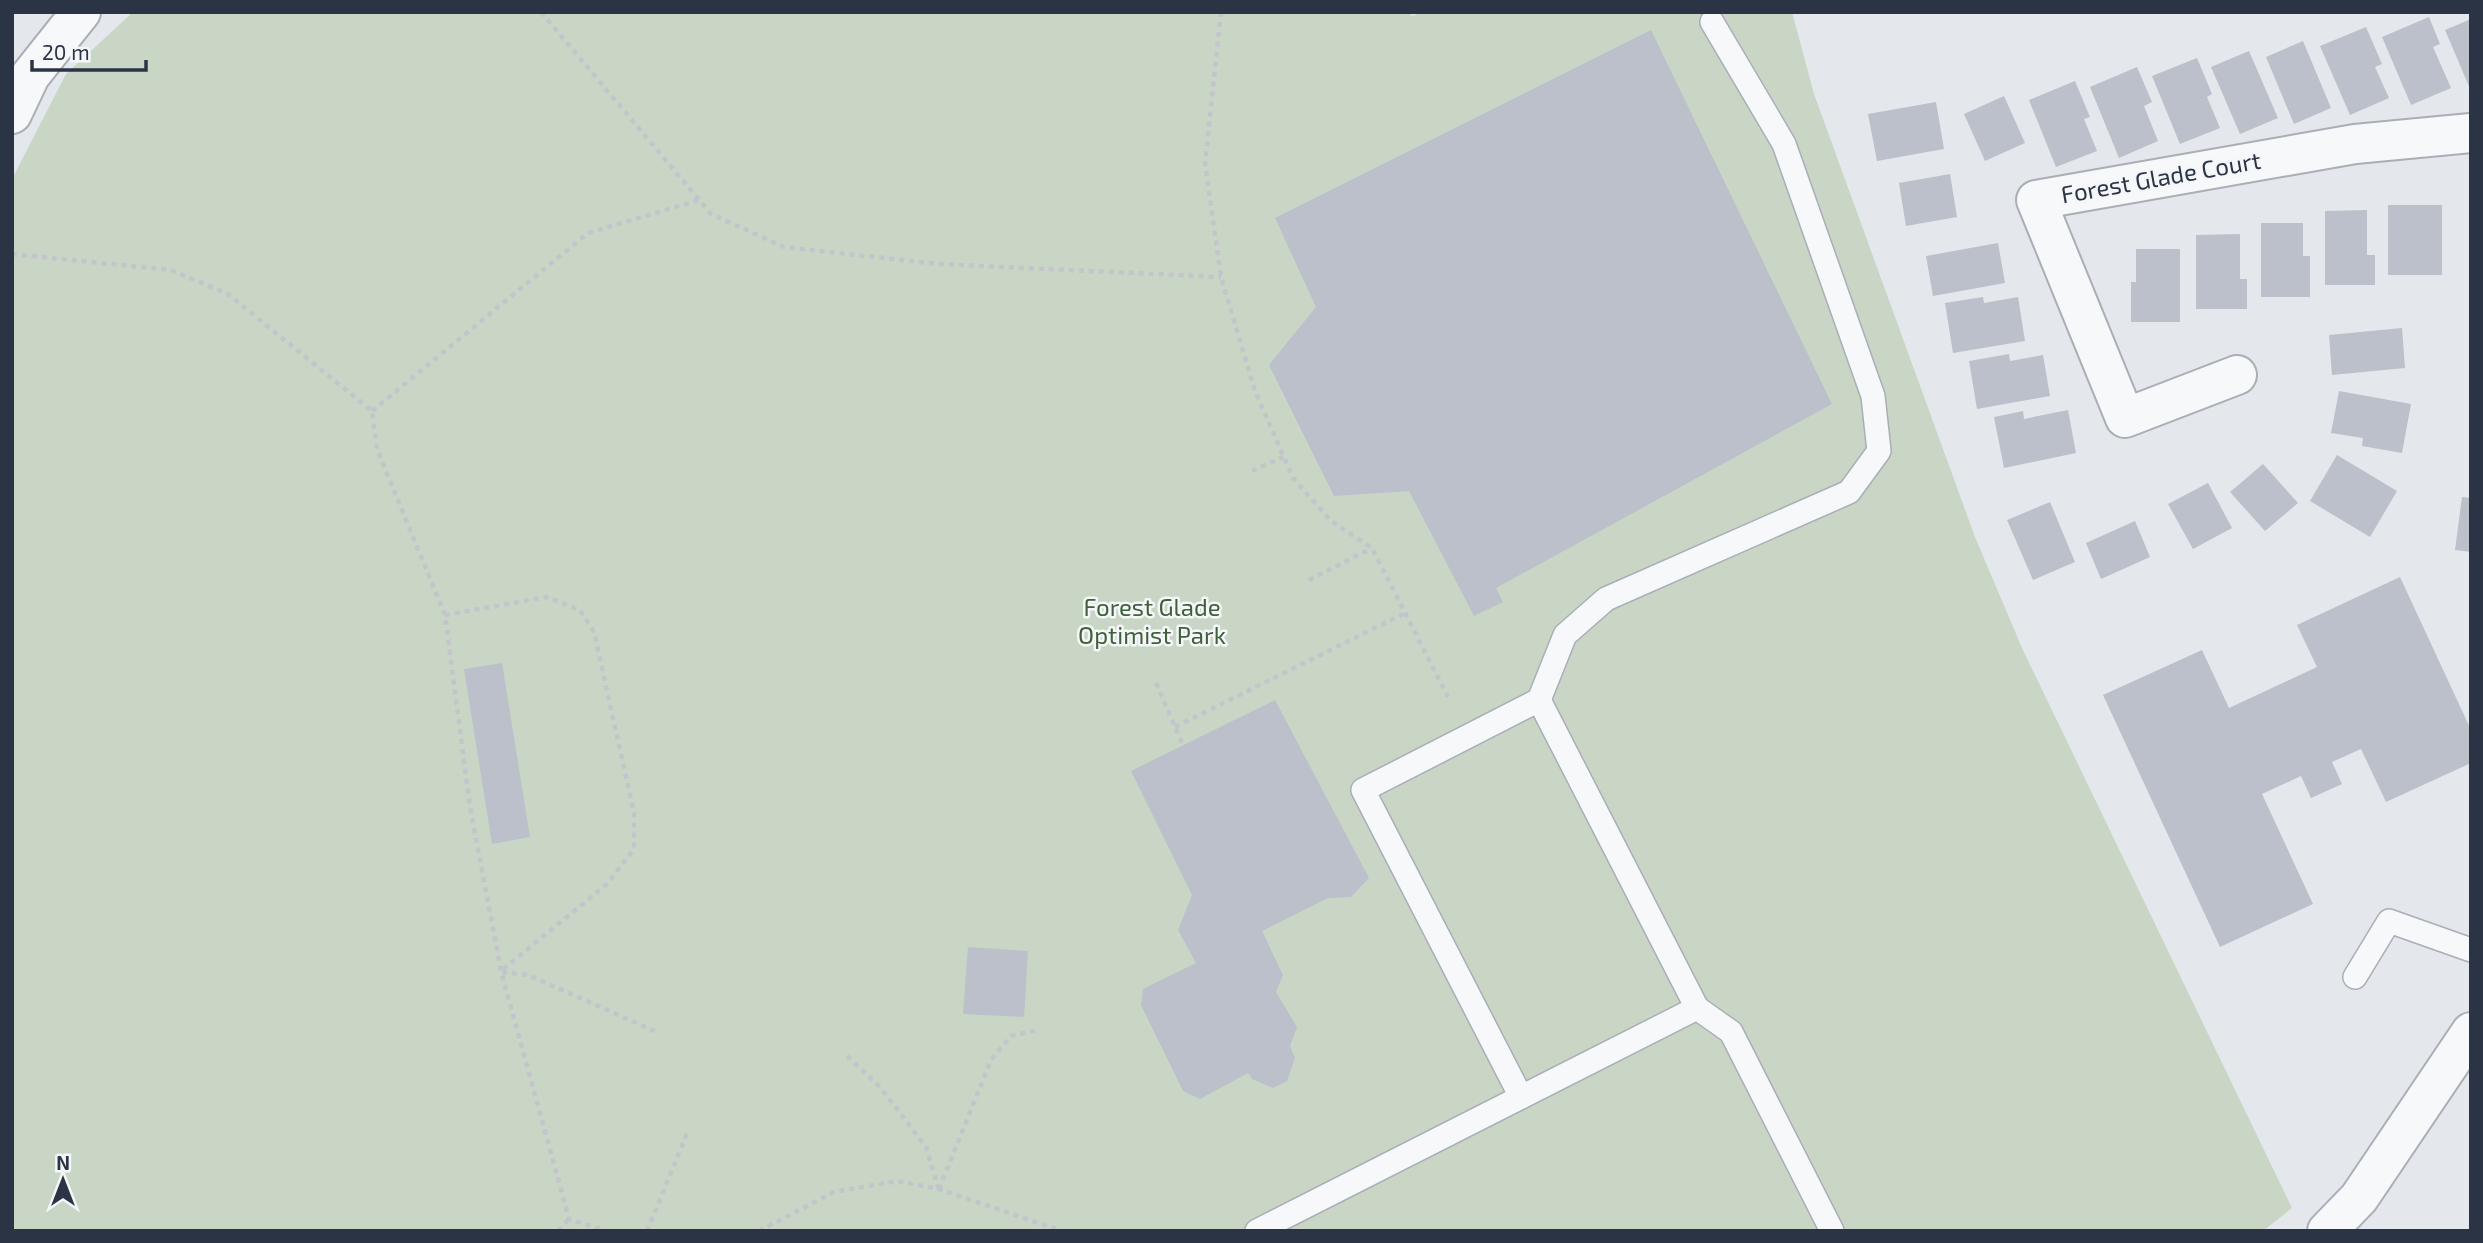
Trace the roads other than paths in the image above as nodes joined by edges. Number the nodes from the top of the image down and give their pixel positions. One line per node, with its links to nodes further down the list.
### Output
1 (81, 12): 3 (street)
2 (1712, 22): 6 (lane)
3 (12, 114)
4 (2471, 133): 5 (street, Forest Glade Court)
5 (2237, 375)
6 (1539, 700): 9 (lane); 11 (lane)
7 (2471, 950): 8 (lane)
8 (2355, 976)
9 (1697, 1008): 11 (lane); 13 (lane)
10 (2471, 1032): 14 (street)
11 (1521, 1097): 12 (lane)
12 (1257, 1231)
13 (1832, 1231)
14 (2327, 1231)

